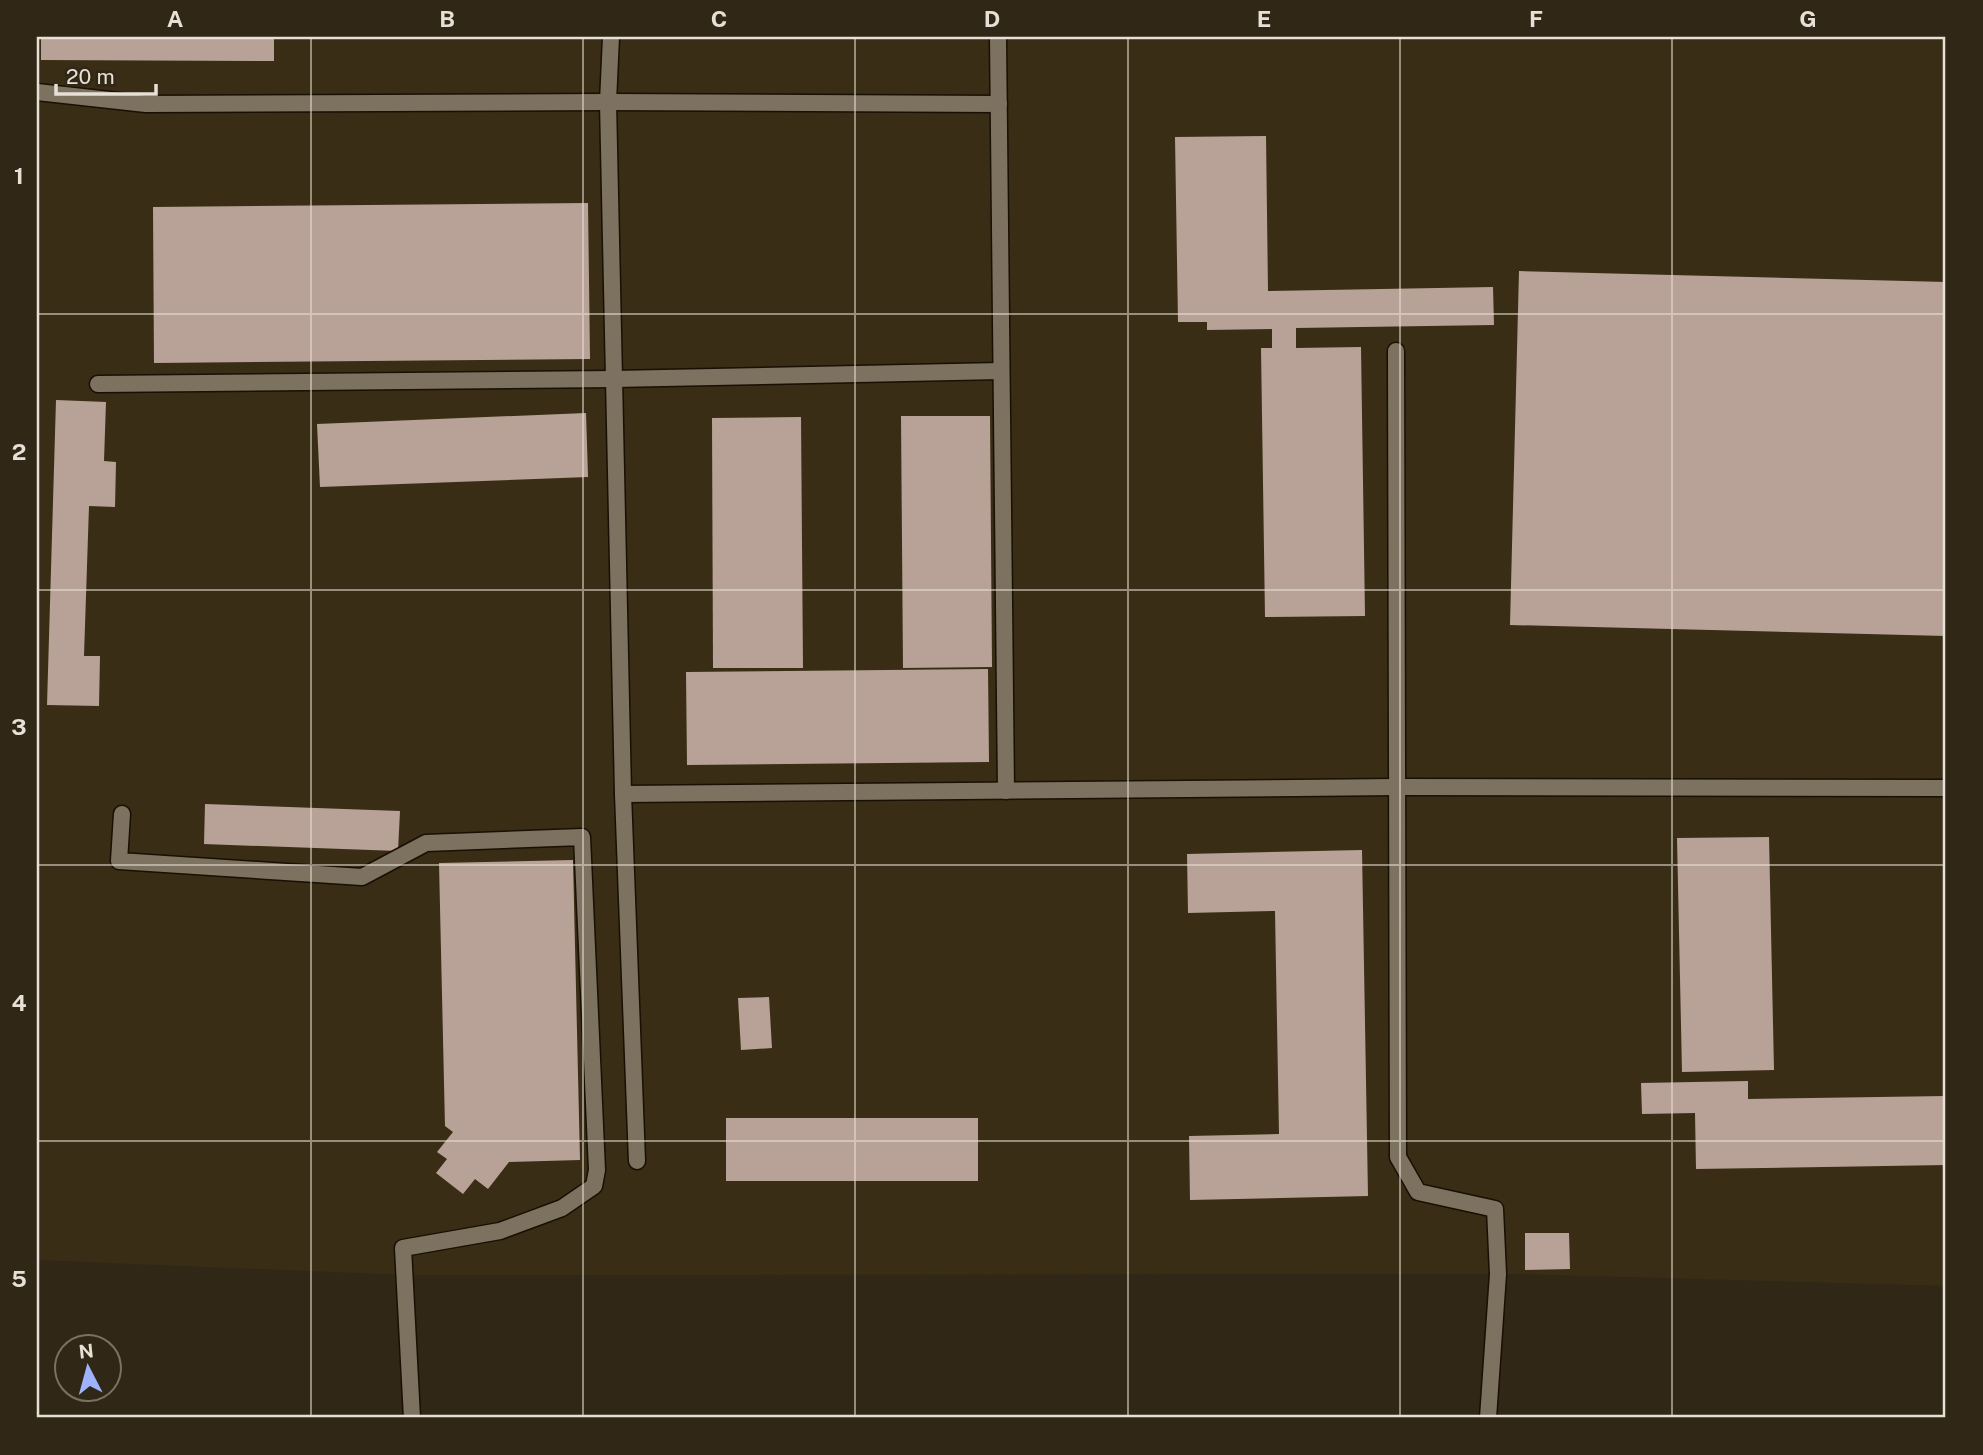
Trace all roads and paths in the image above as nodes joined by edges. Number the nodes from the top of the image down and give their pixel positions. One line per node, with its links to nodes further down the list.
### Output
1 (611, 37): 4 (lane)
2 (998, 37): 5 (lane)
3 (37, 92): 4 (lane)
4 (608, 102): 5 (lane); 8 (lane)
5 (999, 104): 7 (lane)
6 (1396, 351): 10 (lane)
7 (1001, 371): 8 (lane); 12 (lane)
8 (614, 379): 9 (lane); 13 (lane)
9 (98, 384)
10 (1397, 787): 11 (lane); 12 (lane); 17 (lane)
11 (1946, 788)
12 (1006, 791): 13 (lane)
13 (623, 794): 15 (lane)
14 (121, 814): 16 (lane)
15 (637, 1161)
16 (412, 1418)
17 (1489, 1418)

